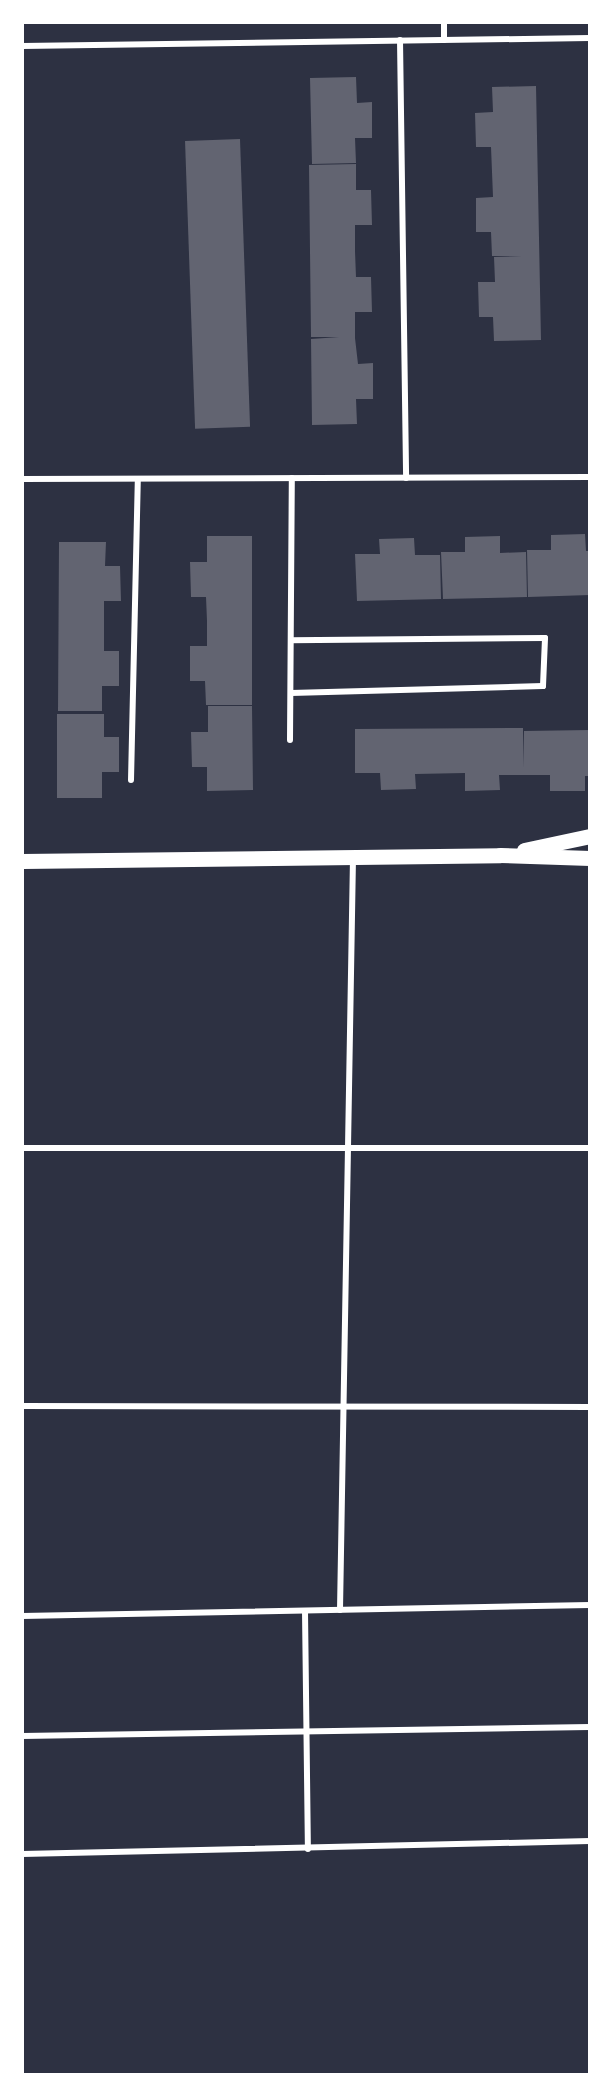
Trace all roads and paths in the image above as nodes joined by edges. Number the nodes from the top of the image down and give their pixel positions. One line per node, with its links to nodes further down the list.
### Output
1 (444, 22): 4 (street)
2 (590, 38): 4 (street)
3 (400, 40): 4 (street); 5 (street); 8 (street)
4 (444, 40)
5 (22, 46)
6 (590, 477): 8 (street)
7 (292, 478): 8 (street); 10 (street); 11 (street)
8 (406, 478)
9 (22, 479): 10 (street)
10 (138, 479): 14 (street)
11 (291, 640): 12 (street); 12 (street)
12 (291, 693): 13 (street)
13 (290, 740)
14 (131, 780)
15 (590, 836): 16 (main road)
16 (500, 855): 17 (main road); 18 (main road)
17 (353, 857): 19 (main road); 22 (street)
18 (590, 858)
19 (22, 861)
20 (22, 1148): 22 (street)
21 (590, 1148): 22 (street)
22 (348, 1149): 23 (street)
23 (344, 1405): 24 (street); 25 (street); 27 (street)
24 (22, 1406)
25 (590, 1407)
26 (590, 1605): 27 (street)
27 (340, 1610): 28 (street)
28 (305, 1611): 29 (street); 31 (street)
29 (22, 1616)
30 (590, 1727): 31 (street)
31 (308, 1732): 32 (street); 34 (street)
32 (22, 1736)
33 (590, 1841): 34 (street)
34 (308, 1849): 35 (street)
35 (22, 1854)

